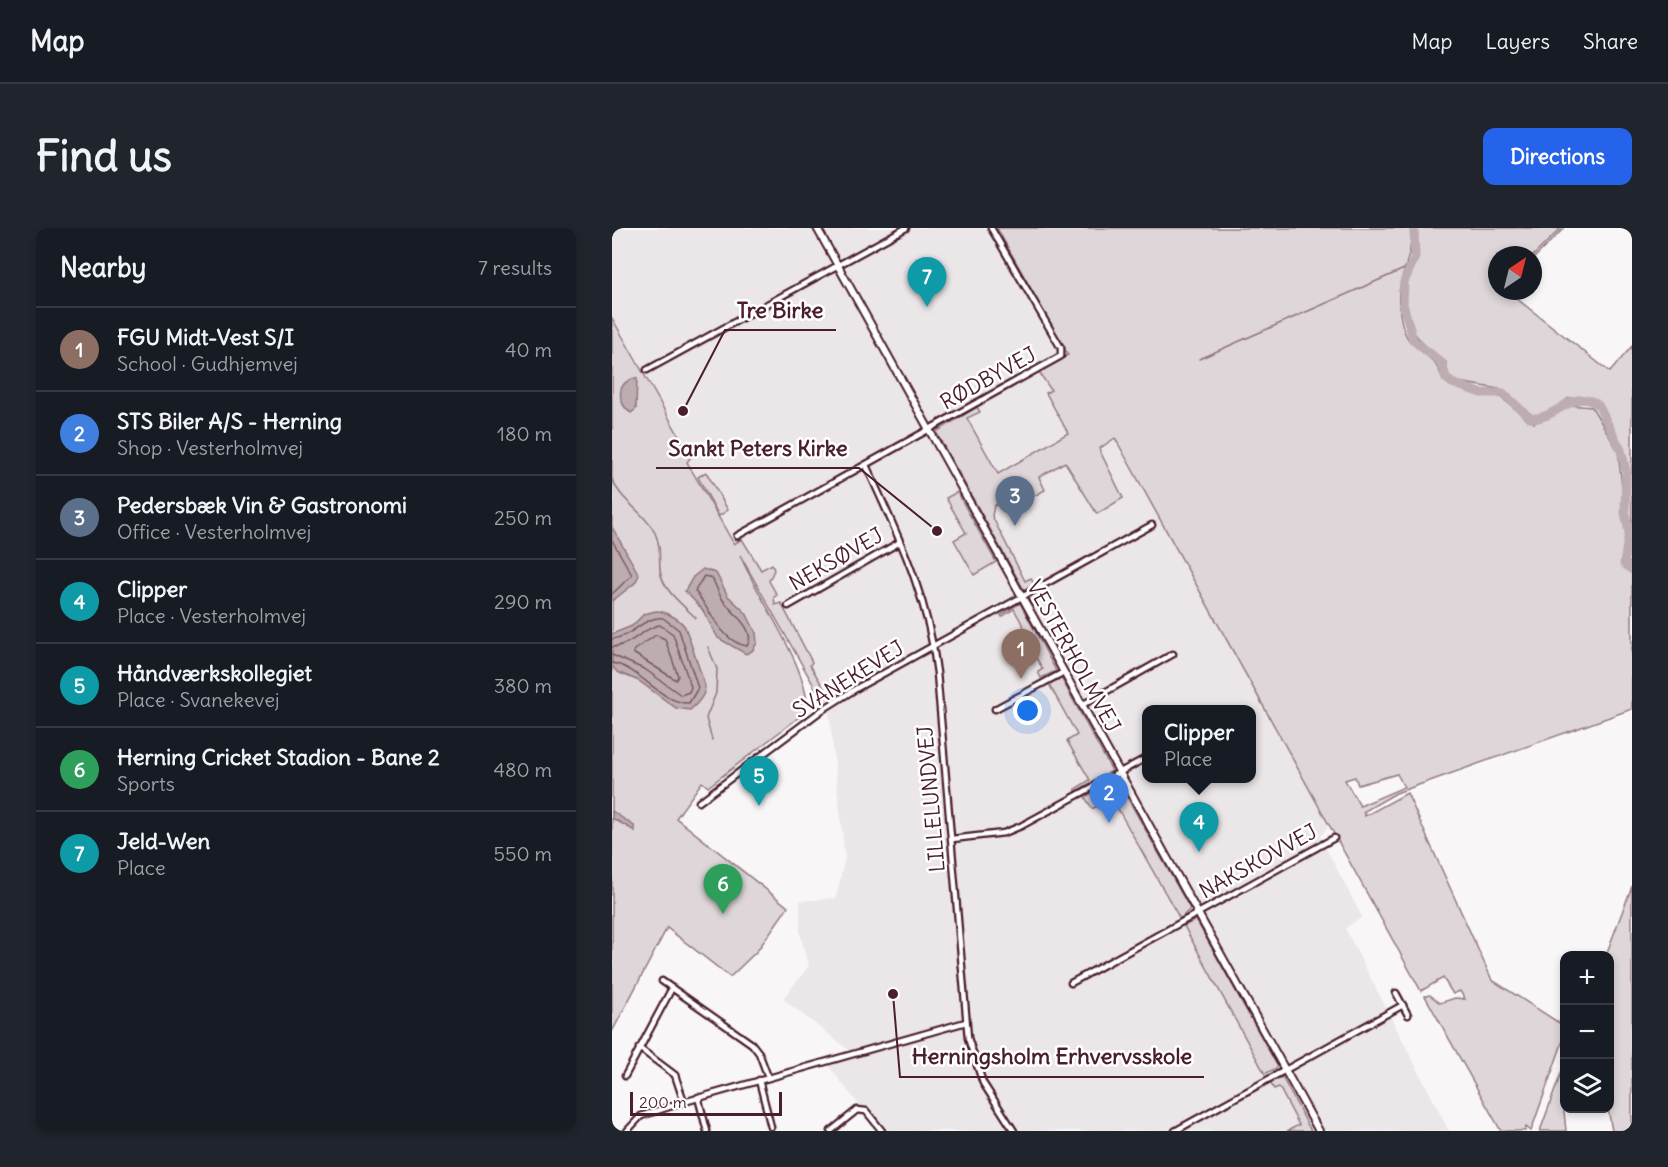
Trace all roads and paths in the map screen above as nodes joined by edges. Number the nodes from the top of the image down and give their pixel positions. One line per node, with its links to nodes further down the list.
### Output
1 (817, 228): 4 (street, VESTERHOLMVEJ)
2 (906, 228): 4 (street)
3 (992, 228): 6 (street, RØDBYVEJ)
4 (838, 266): 5 (street); 6 (street, VESTERHOLMVEJ)
5 (647, 370)
6 (929, 430): 7 (street); 11 (street, VESTERHOLMVEJ)
7 (866, 465): 9 (street); 10 (street, LILLELUNDVEJ)
8 (1152, 525): 11 (street, SVANEKEVEJ)
9 (738, 536)
10 (900, 542): 12 (street, NEKSØVEJ); 13 (street, LILLELUNDVEJ)
11 (1022, 597): 13 (street, SVANEKEVEJ); 15 (street, VESTERHOLMVEJ)
12 (788, 606)
13 (934, 646): 20 (street, SVANEKEVEJ); 21 (street, LILLELUNDVEJ)
14 (1173, 654): 16 (street)
15 (1064, 672): 16 (street, VESTERHOLMVEJ); 17 (street)
16 (1082, 705): 19 (street, VESTERHOLMVEJ)
17 (995, 709)
18 (1142, 760): 19 (street)
19 (1120, 773): 21 (street); 23 (street, VESTERHOLMVEJ)
20 (699, 802)
21 (952, 838): 30 (street, LILLELUNDVEJ)
22 (1334, 838): 23 (street, NAKSKOVVEJ)
23 (1198, 913): 25 (street, NAKSKOVVEJ); 32 (street, VESTERHOLMVEJ)
24 (662, 981): 26 (street)
25 (1071, 983)
26 (672, 988): 31 (street); 34 (street)
27 (1396, 993): 28 (street)
28 (1403, 1005): 29 (street); 32 (street)
29 (1408, 1015)
30 (966, 1022): 34 (street); 45 (street, LILLELUNDVEJ)
31 (639, 1048): 33 (street); 37 (street)
32 (1285, 1070): 46 (street); 47 (street, VESTERHOLMVEJ)
33 (625, 1076)
34 (768, 1077): 35 (street)
35 (759, 1080): 36 (street); 39 (street)
36 (698, 1097): 37 (street); 41 (street)
37 (684, 1102): 40 (street)
38 (837, 1126): 42 (street); 43 (street); 44 (street)
39 (771, 1127)
40 (627, 1131)
41 (707, 1131)
42 (831, 1131)
43 (841, 1131)
44 (882, 1131)
45 (1014, 1131)
46 (1175, 1131)
47 (1319, 1131)

